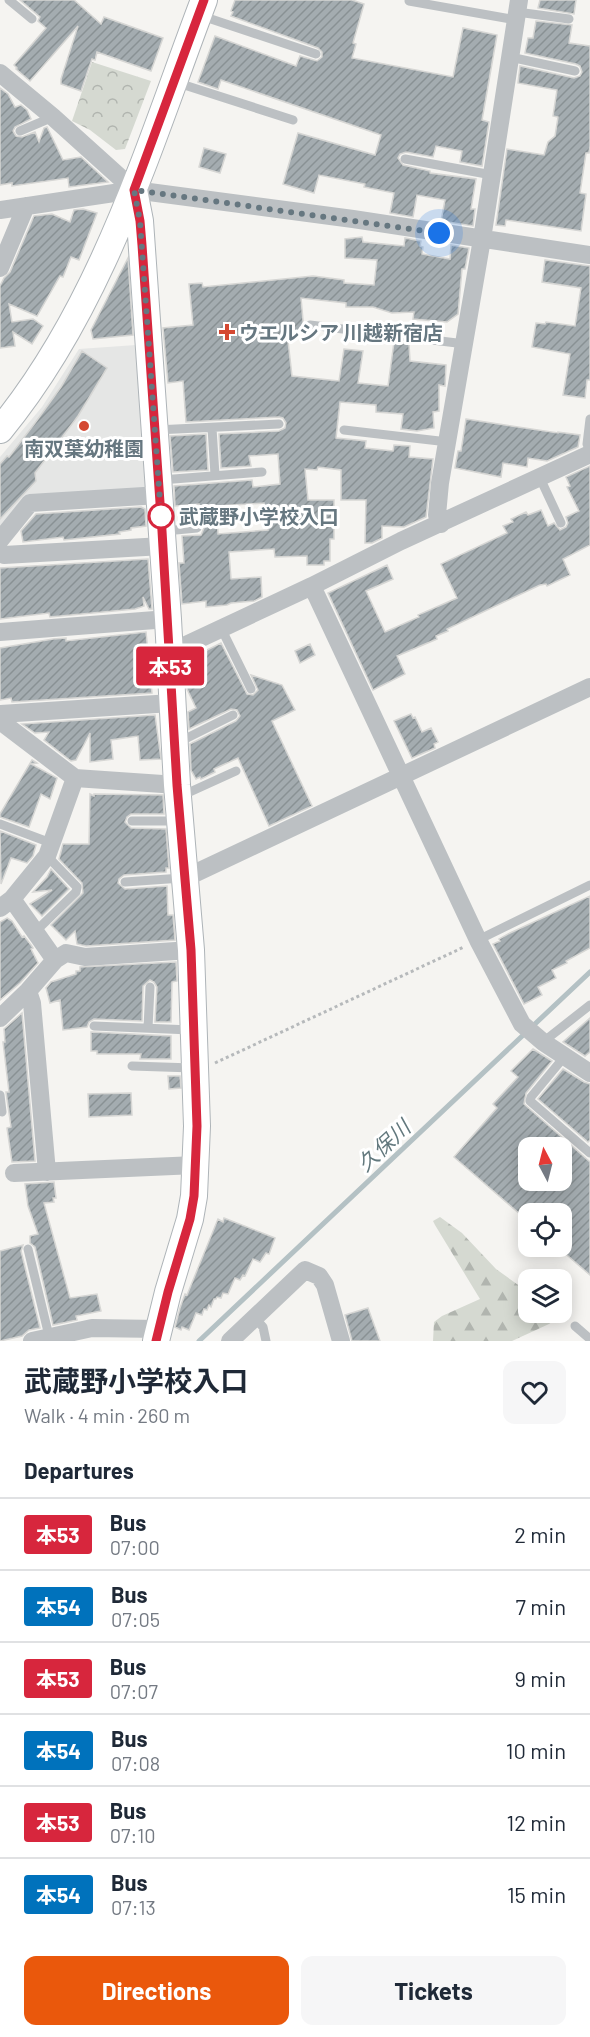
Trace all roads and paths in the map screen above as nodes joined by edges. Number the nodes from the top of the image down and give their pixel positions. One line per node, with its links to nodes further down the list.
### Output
1 (9, 0): 5 (lane)
2 (409, 1): 4 (lane)
3 (202, 7): 7 (lane); 11 (street)
4 (517, 10): 6 (lane); 8 (street)
5 (32, 19)
6 (569, 19)
7 (316, 54)
8 (510, 57): 9 (lane); 16 (street)
9 (575, 71)
10 (2, 79): 12 (street)
11 (174, 81): 13 (lane); 17 (street)
12 (53, 117): 14 (lane); 17 (street)
13 (293, 120)
14 (20, 131)
15 (405, 159): 16 (lane)
16 (492, 175): 20 (street)
17 (134, 190): 18 (street); 20 (street); 28 (street); 29 (street)
18 (26, 206): 19 (street); 22 (street)
19 (0, 210)
20 (482, 239): 21 (street); 24 (street)
21 (590, 255)
22 (0, 268)
23 (310, 325): 24 (lane)
24 (465, 344): 31 (street)
25 (590, 419): 32 (lane)
26 (279, 424): 27 (lane)
27 (212, 428): 29 (lane); 34 (lane)
28 (0, 430)
29 (156, 430): 36 (street)
30 (344, 430): 31 (lane)
31 (448, 442): 38 (street)
32 (590, 453): 35 (street)
33 (262, 472): 34 (lane)
34 (215, 475): 36 (lane)
35 (540, 478): 37 (lane); 38 (street)
36 (159, 488): 40 (street); 41 (street)
37 (561, 523)
38 (441, 524): 43 (street)
39 (196, 528): 40 (lane)
40 (163, 539): 42 (street); 44 (street)
41 (0, 540)
42 (0, 553)
43 (312, 586): 45 (street); 56 (street)
44 (168, 619): 46 (street); 47 (street)
45 (222, 630): 47 (street); 49 (lane)
46 (0, 632)
47 (170, 653): 50 (street)
48 (590, 687): 56 (street)
49 (251, 689)
50 (172, 703): 51 (street); 54 (street)
51 (0, 714)
52 (233, 715): 54 (lane)
53 (0, 721): 57 (street)
54 (175, 744): 58 (street)
55 (236, 771): 58 (lane)
56 (402, 777): 62 (street); 67 (street)
57 (75, 778): 58 (street); 61 (street)
58 (179, 801): 59 (lane); 62 (street)
59 (132, 821)
60 (0, 824): 61 (lane)
61 (49, 850): 65 (street); 66 (lane)
62 (185, 878): 63 (lane); 68 (street)
63 (125, 882)
64 (590, 885): 67 (lane)
65 (6, 903): 66 (street)
66 (36, 931): 69 (street)
67 (478, 940): 77 (street); 80 (path)
68 (191, 950): 69 (street); 76 (street)
69 (55, 960): 71 (street)
70 (150, 987): 75 (lane)
71 (28, 992): 73 (street); 86 (street)
72 (590, 1005): 77 (lane)
73 (2, 1012)
74 (94, 1026): 75 (lane)
75 (148, 1028): 76 (lane)
76 (195, 1030): 80 (street)
77 (533, 1033): 78 (street)
78 (565, 1056): 81 (street); 84 (lane)
79 (132, 1066): 80 (lane)
80 (196, 1069): 85 (street)
81 (590, 1073)
82 (0, 1095): 83 (lane)
83 (2, 1112)
84 (590, 1153)
85 (196, 1166): 86 (street); 91 (street)
86 (47, 1172): 87 (street)
87 (14, 1173)
88 (28, 1249): 92 (lane)
89 (254, 1317): 94 (street); 95 (lane); 96 (street)
90 (575, 1326): 93 (lane)
91 (157, 1335): 92 (street)
92 (41, 1338)
93 (590, 1339)
94 (230, 1341)
95 (266, 1341)
96 (342, 1341)

